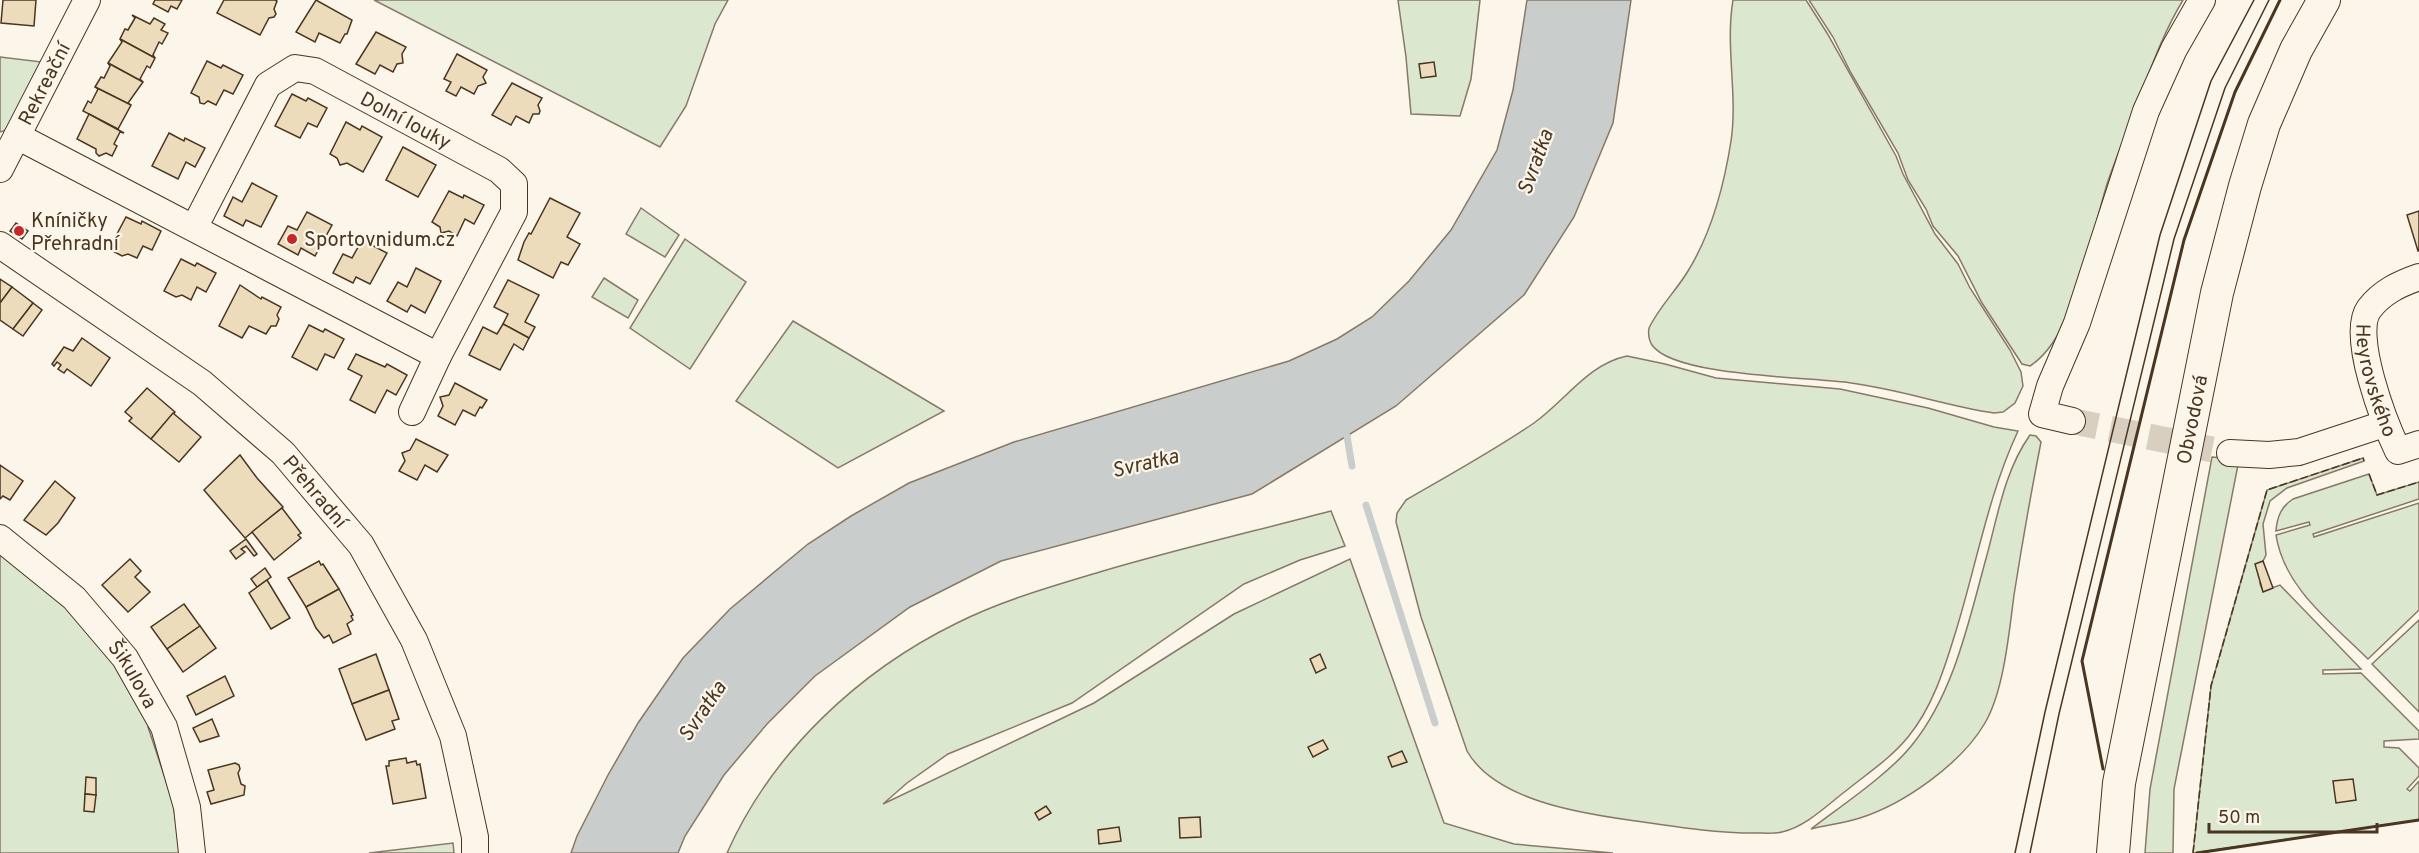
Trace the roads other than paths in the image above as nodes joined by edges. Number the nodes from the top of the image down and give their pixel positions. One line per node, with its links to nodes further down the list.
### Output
1 (87, 0): 4 (street, Rekreační)
2 (2202, 0): 11 (street)
3 (2324, 0): 18 (main road, Obvodová)
4 (17, 136): 5 (street, Rekreační); 6 (street)
5 (0, 169)
6 (194, 228): 9 (street); 9 (street, Dolní louky)
7 (0, 245): 17 (street, Přehradní)
8 (2419, 277): 12 (street, Heyrovského)
9 (438, 356): 10 (street, Dolní louky)
10 (412, 412)
11 (2072, 421)
12 (2384, 424): 13 (street, Heyrovského); 14 (street)
13 (2419, 444)
14 (2230, 453)
15 (0, 537): 16 (street, Šikulova)
16 (192, 853)
17 (475, 853)
18 (2113, 853)

